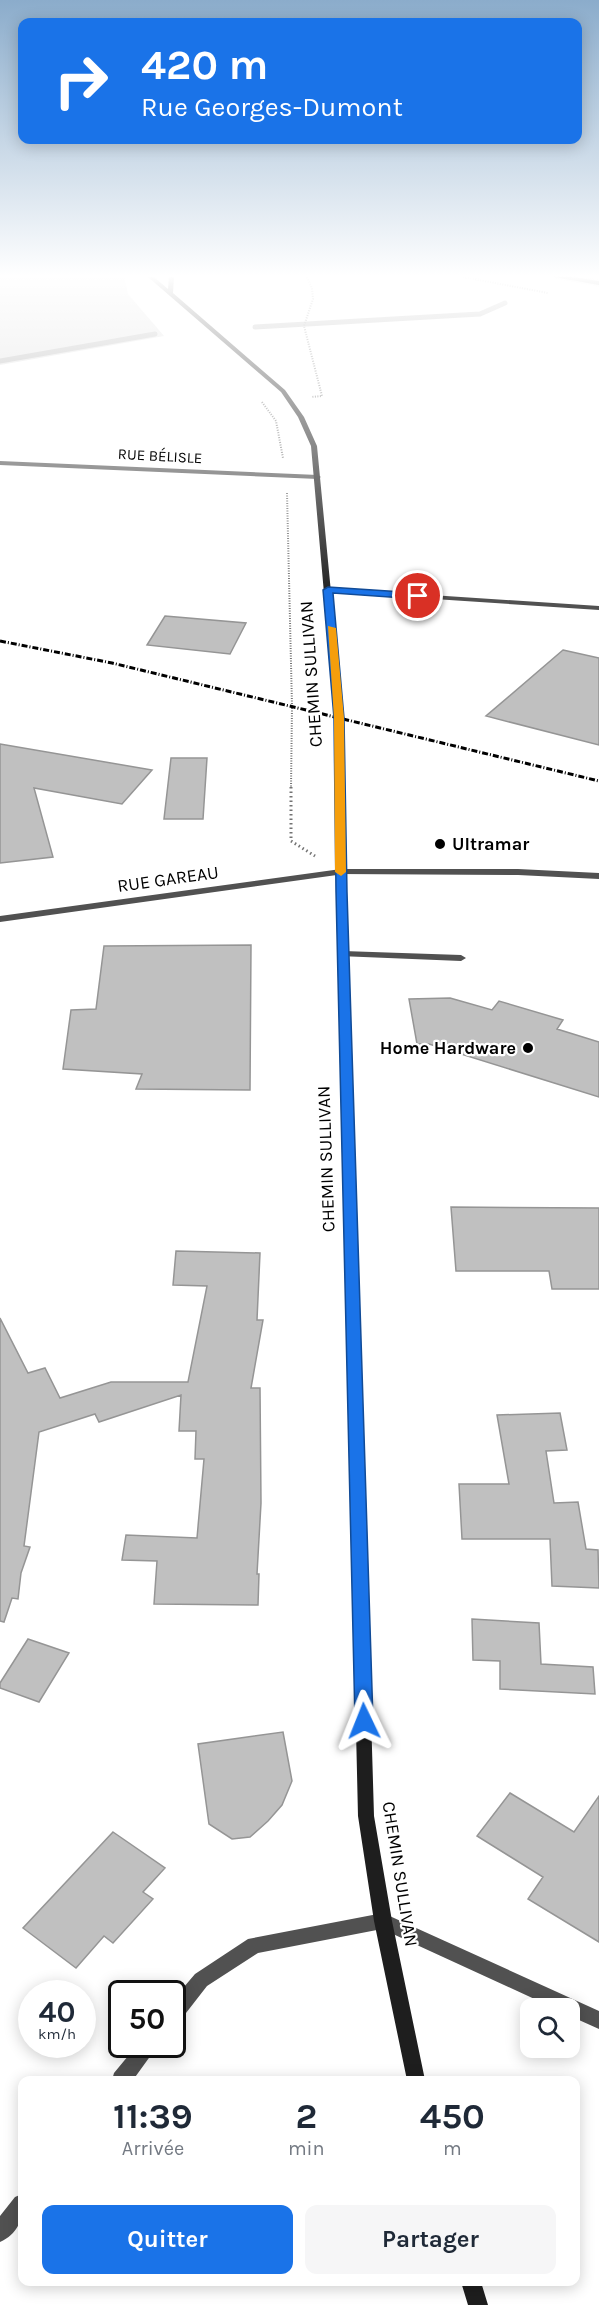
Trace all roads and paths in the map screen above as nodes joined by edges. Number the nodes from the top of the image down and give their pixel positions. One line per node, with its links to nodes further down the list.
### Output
1 (275, 385): 4 (main road, CHEMIN SULLIVAN)
2 (320, 385): 4 (path)
3 (259, 397): 6 (path)
4 (290, 400): 7 (main road, CHEMIN SULLIVAN)
5 (0, 463): 6 (street, RUE BÉLISLE)
6 (286, 476): 7 (street, RUE BÉLISLE); 10 (path)
7 (318, 477): 8 (main road, CHEMIN SULLIVAN)
8 (328, 590): 9 (street); 10 (main road, CHEMIN SULLIVAN)
9 (599, 608)
10 (341, 872): 11 (street, RUE GAREAU); 12 (street, RUE GAREAU); 13 (main road, CHEMIN SULLIVAN)
11 (599, 876)
12 (0, 919)
13 (343, 954): 14 (street); 15 (main road, CHEMIN SULLIVAN)
14 (461, 958)
15 (383, 1921): 16 (street); 17 (street); 20 (main road, CHEMIN SULLIVAN)
16 (186, 1999)
17 (599, 2020)
18 (139, 2058): 19 (street)
19 (124, 2076)
20 (415, 2076)
21 (18, 2209): 22 (street)
22 (0, 2232)
23 (472, 2286): 24 (main road)
24 (478, 2305)

